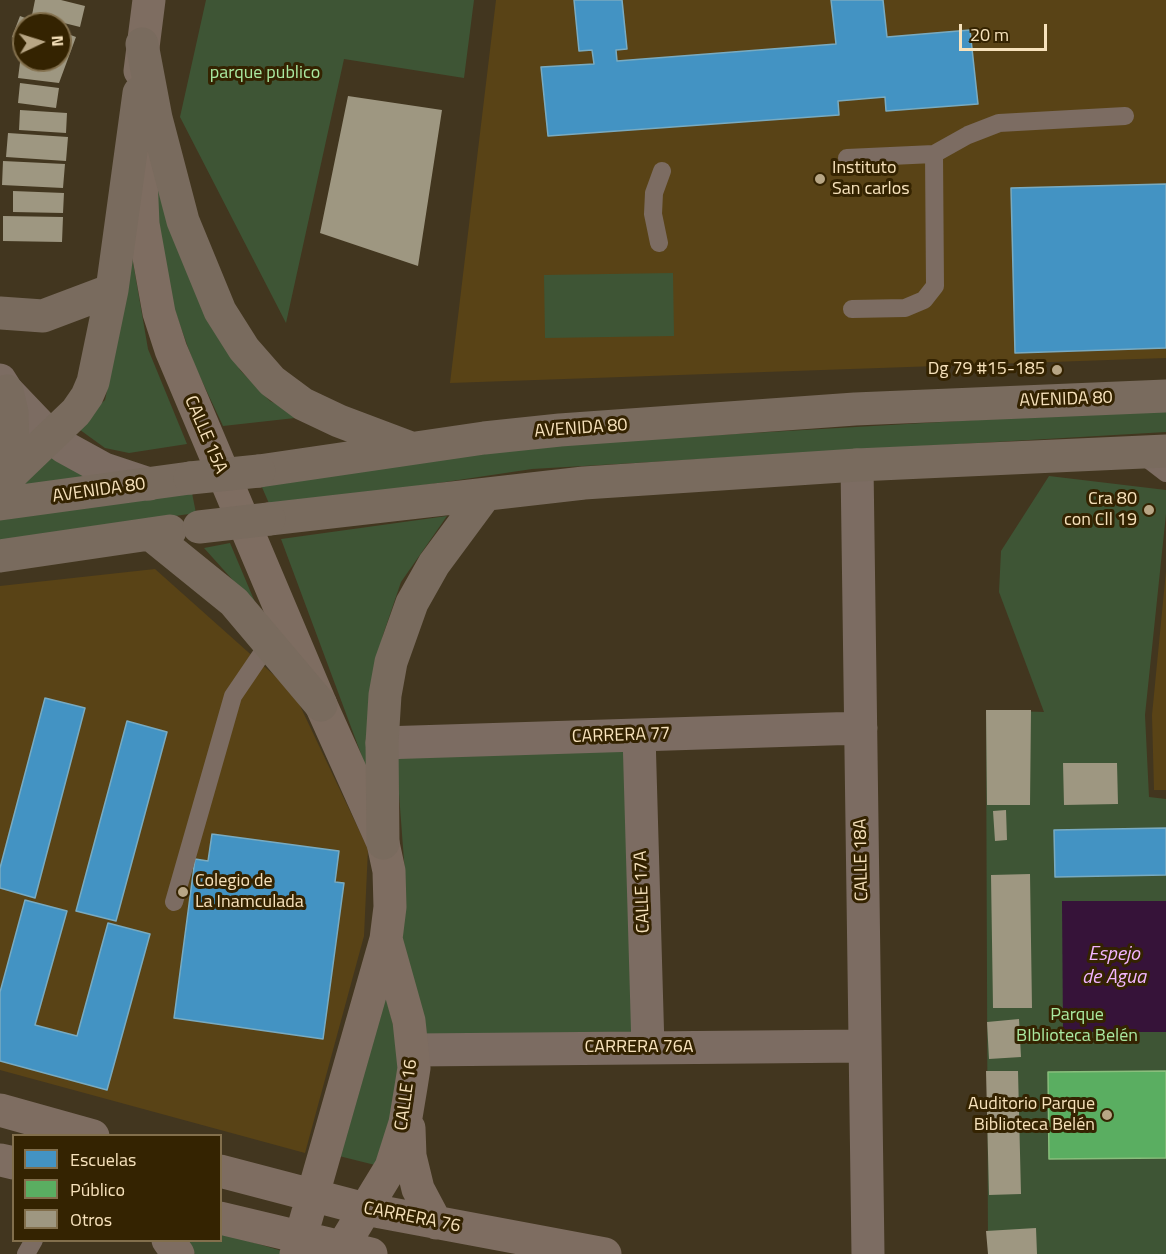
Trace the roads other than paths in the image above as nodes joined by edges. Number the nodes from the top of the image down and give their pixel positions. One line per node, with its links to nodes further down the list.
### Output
1 (149, 0): 2 (street, CALLE 15A)
2 (142, 44): 3 (street, CALLE 15A); 15 (main road)
3 (139, 93): 9 (main road); 25 (street, CALLE 15A)
4 (1125, 116): 5 (lane)
5 (934, 154): 6 (lane); 10 (lane)
6 (847, 158)
7 (662, 171): 8 (lane)
8 (659, 243)
9 (112, 290): 11 (main road); 14 (main road)
10 (852, 309)
11 (0, 313)
12 (4, 386): 14 (street); 20 (main road)
13 (1166, 396): 15 (main road, AVENIDA 80)
14 (50, 436): 19 (street); 20 (main road)
15 (413, 448): 19 (main road, AVENIDA 80, bridge)
16 (1152, 452): 17 (main road); 18 (lane)
17 (857, 465): 21 (main road); 26 (street, CALLE 18A)
18 (1166, 473)
19 (149, 484): 20 (main road, AVENIDA 80)
20 (1, 490)
21 (485, 495): 22 (main road, bridge); 28 (main road)
22 (150, 534): 23 (main road); 24 (main road)
23 (0, 556)
24 (269, 643): 25 (main road); 30 (lane)
25 (321, 705): 29 (street, CALLE 15A)
26 (861, 728): 27 (street, CARRERA 77); 32 (street, CALLE 18A)
27 (639, 735): 28 (street, CARRERA 77); 33 (street, CALLE 17A)
28 (382, 744): 29 (main road)
29 (383, 843): 31 (street, CALLE 16)
30 (174, 902)
31 (386, 939): 34 (street, CALLE 16); 39 (street, CALLE 16)
32 (865, 1046): 33 (street, CARRERA 76A); 46 (street, CALLE 18A)
33 (648, 1048): 34 (street, CARRERA 76A)
34 (413, 1050): 35 (street, CALLE 16)
35 (411, 1087): 40 (street, CALLE 16); 42 (street)
36 (0, 1110): 37 (street)
37 (86, 1134)
38 (222, 1172): 39 (street, CARRERA 76)
39 (311, 1196): 40 (street, CARRERA 76); 43 (street, CALLE 16)
40 (365, 1209): 42 (street, CARRERA 76); 44 (street, CALLE 16)
41 (222, 1219): 43 (street)
42 (436, 1223): 45 (street, CARRERA 76)
43 (298, 1246): 44 (street)
44 (350, 1252)
45 (605, 1254)
46 (868, 1254)

